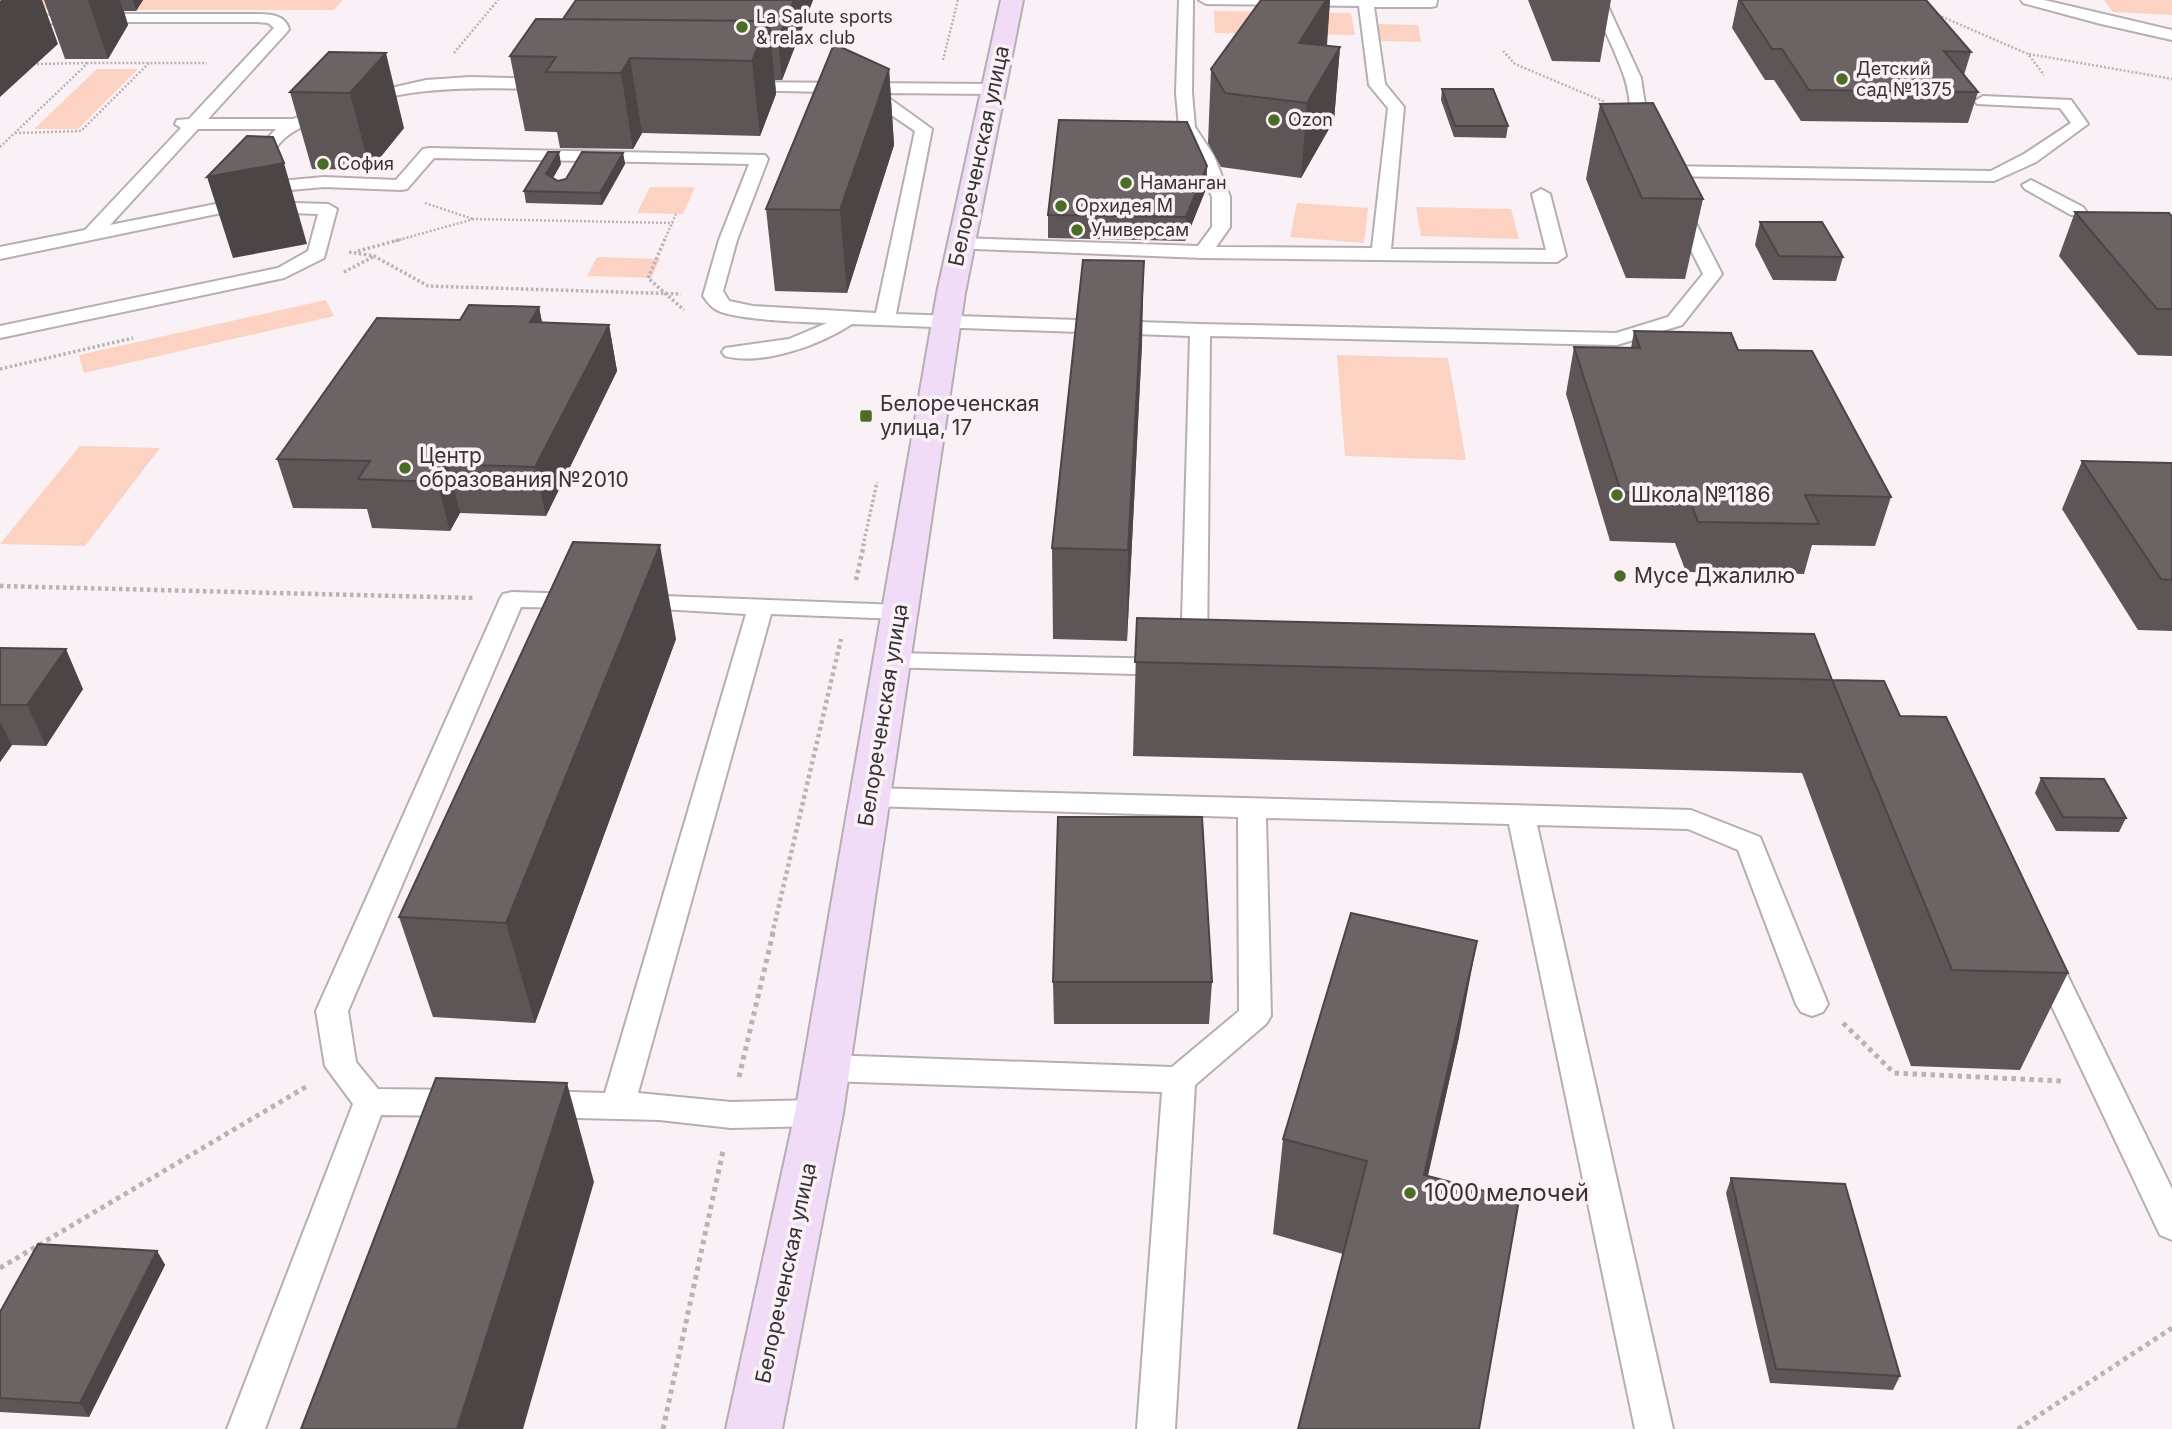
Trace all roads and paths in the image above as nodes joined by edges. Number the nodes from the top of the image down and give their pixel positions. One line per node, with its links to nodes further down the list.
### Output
1 (498, 0): 20 (path)
2 (958, 0): 23 (path)
3 (1012, 0): 25 (street, Белореченская улица)
4 (1186, 0): 46 (lane)
5 (1206, 0): 9 (lane)
6 (1430, 0): 9 (lane)
7 (1598, 0): 28 (lane)
8 (2028, 0): 12 (lane)
9 (1366, 2): 49 (lane)
10 (1927, 11): 14 (path)
11 (0, 23): 30 (lane)
12 (2172, 35)
13 (1503, 51): 28 (path)
14 (2028, 54): 19 (path); 27 (path)
15 (149, 63): 16 (path); 18 (path); 32 (path)
16 (215, 63)
17 (37, 64): 18 (path)
18 (88, 64): 32 (path)
19 (2172, 79)
20 (442, 83): 21 (lane); 31 (lane)
21 (568, 84)
22 (721, 86): 24 (lane)
23 (961, 88): 24 (lane); 25 (lane)
24 (875, 89): 52 (lane)
25 (993, 89): 44 (street, Белореченская улица)
26 (1983, 101): 27 (lane)
27 (2065, 103): 35 (lane)
28 (1639, 118): 35 (lane)
29 (173, 124): 30 (lane)
30 (195, 124): 31 (lane); 43 (lane)
31 (293, 124): 37 (lane)
32 (15, 133): 33 (path)
33 (0, 147)
34 (578, 156): 36 (lane); 37 (lane); 50 (lane)
35 (1660, 171): 54 (lane)
36 (566, 175)
37 (401, 185): 41 (path)
38 (2031, 185): 40 (lane)
39 (1541, 194): 49 (lane)
40 (2077, 211)
41 (474, 219): 42 (path); 45 (path)
42 (673, 223)
43 (91, 234): 47 (lane); 48 (lane)
44 (959, 244): 46 (lane); 53 (street, Белореченская улица)
45 (357, 251): 48 (path); 50 (path)
46 (1203, 252): 49 (lane)
47 (0, 253)
48 (317, 254): 55 (lane)
49 (1381, 254)
50 (713, 296): 51 (lane)
51 (849, 317): 52 (lane); 56 (lane)
52 (885, 317): 53 (lane)
53 (947, 320): 54 (lane); 62 (street, Белореченская улица)
54 (1200, 330): 64 (lane)
55 (0, 332)
56 (732, 352)
57 (877, 481): 61 (path)
58 (0, 586): 59 (path)
59 (512, 599): 60 (lane); 71 (lane)
60 (761, 605): 61 (lane); 76 (lane)
61 (848, 610): 62 (lane); 77 (path)
62 (900, 612): 63 (street, Белореченская улица)
63 (892, 661): 64 (lane); 66 (street, Белореченская улица)
64 (1194, 668): 65 (lane)
65 (1222, 668)
66 (870, 797): 67 (lane); 74 (street, Белореченская улица)
67 (1252, 807): 68 (lane); 72 (lane)
68 (1521, 815): 70 (lane); 85 (lane)
69 (2034, 935): 73 (lane)
70 (1812, 1004): 73 (path)
71 (341, 1066): 75 (lane); 79 (path)
72 (1179, 1080): 74 (lane); 84 (lane)
73 (2102, 1082): 78 (lane)
74 (823, 1091): 77 (lane); 83 (street, Белореченская улица)
75 (370, 1102): 76 (lane); 81 (lane)
76 (618, 1105): 77 (lane)
77 (731, 1115): 82 (path)
78 (2169, 1213)
79 (0, 1268)
80 (2172, 1328): 86 (path)
81 (246, 1429)
82 (663, 1429)
83 (754, 1429)
84 (1156, 1429)
85 (1654, 1429)
86 (2018, 1429)

